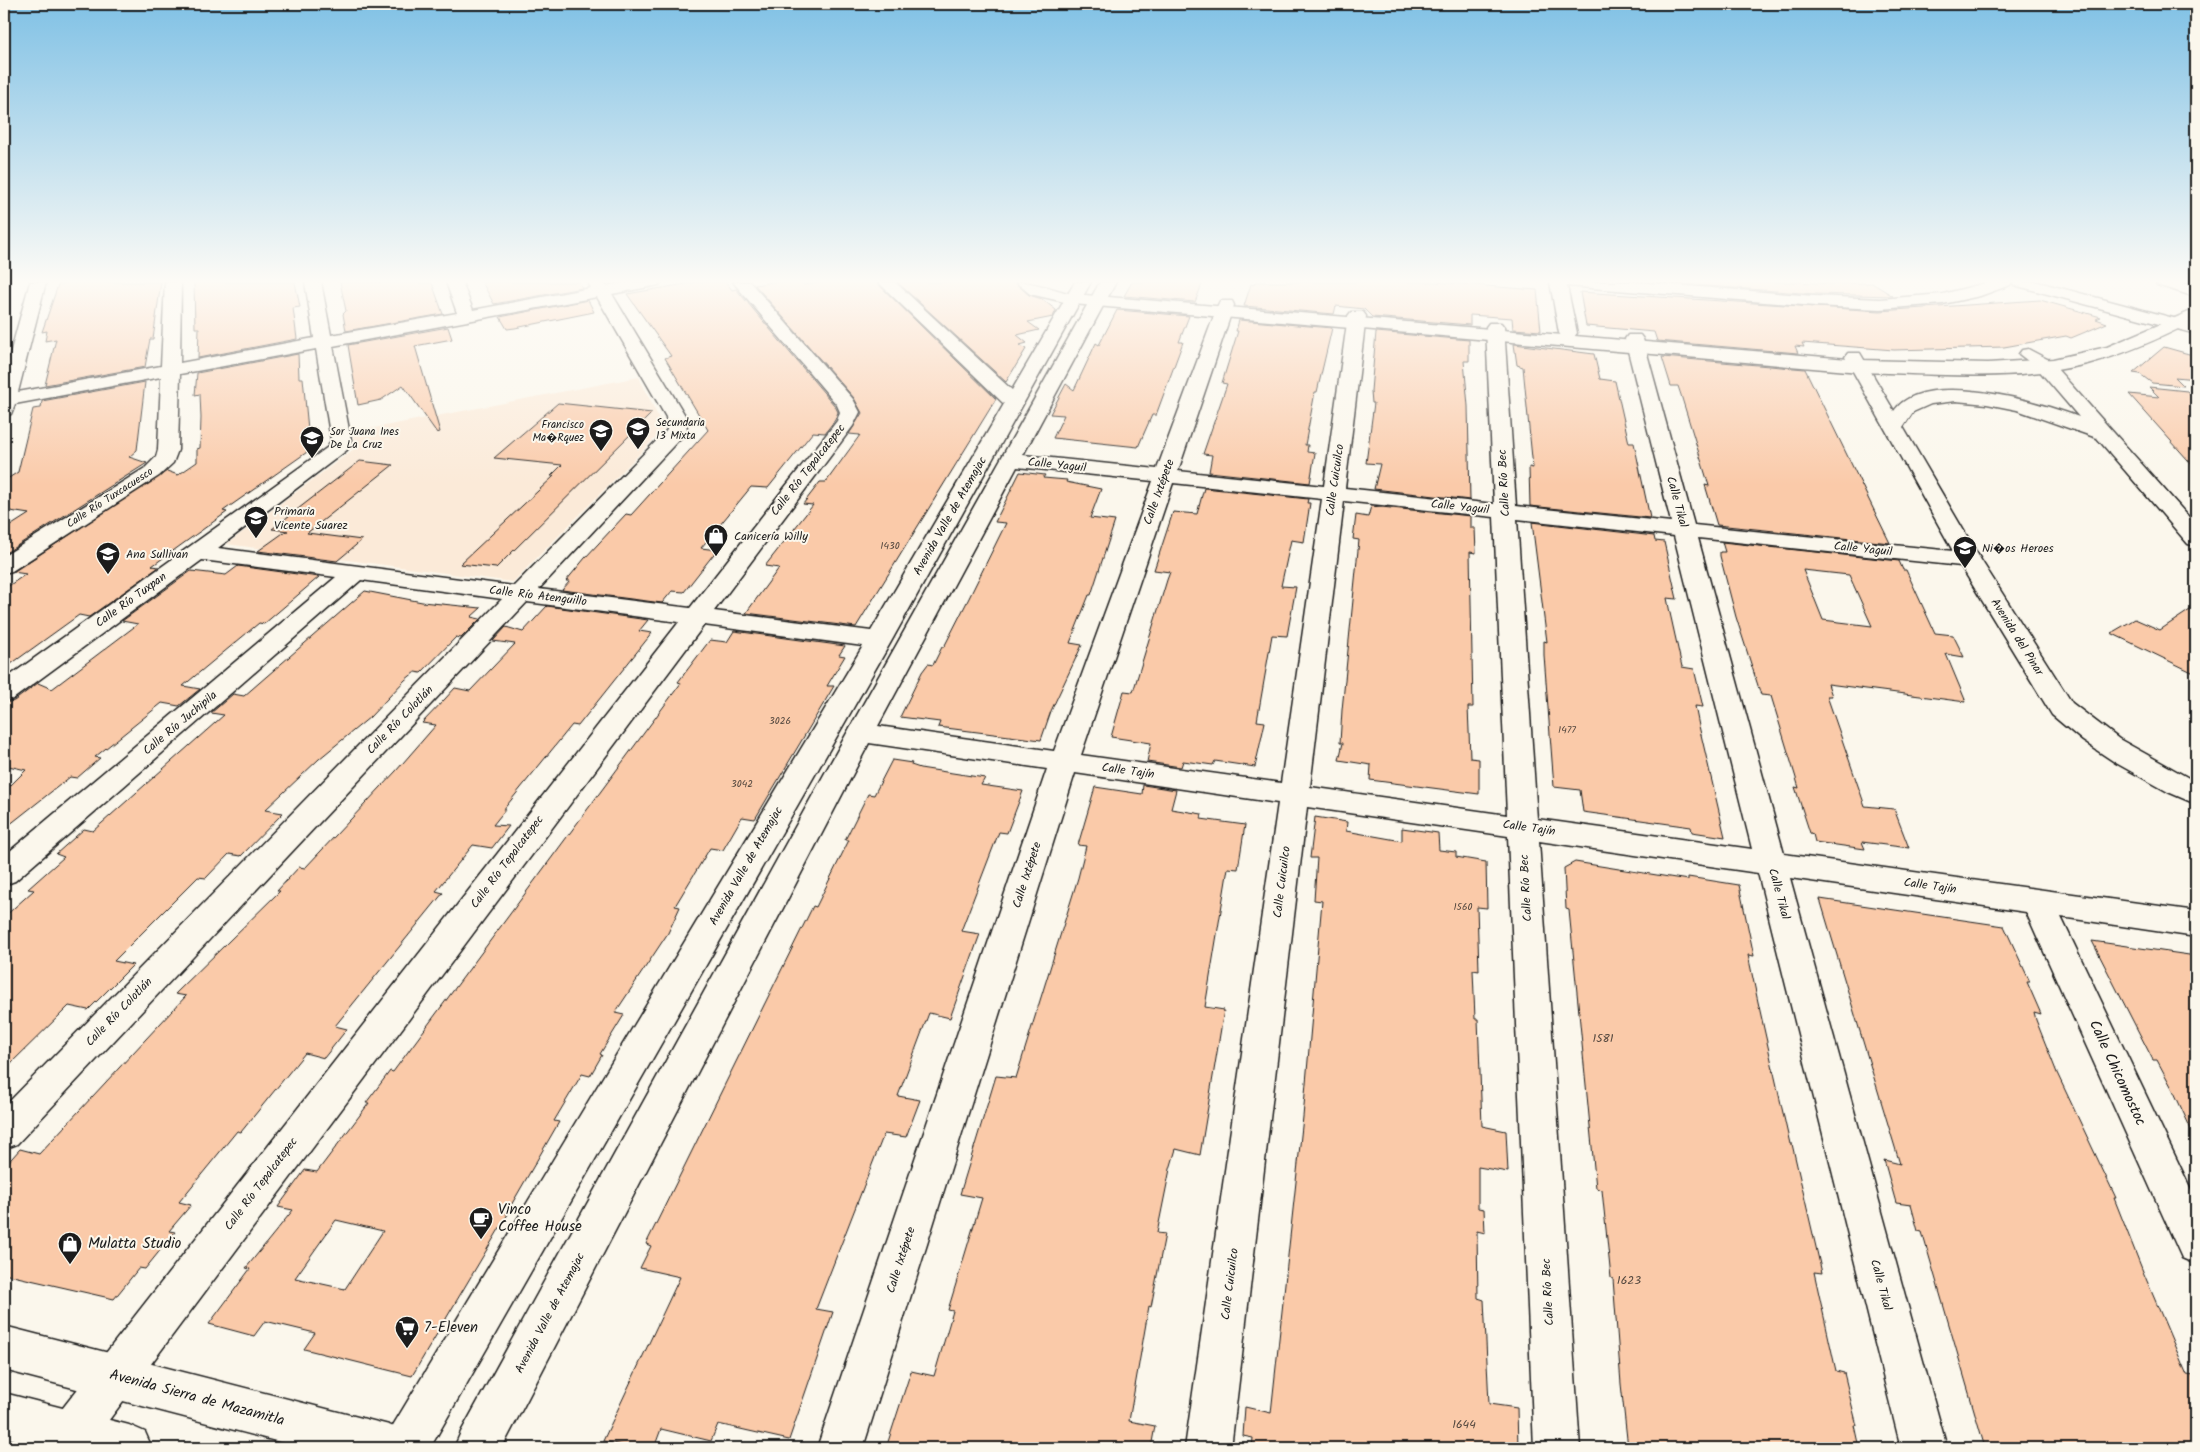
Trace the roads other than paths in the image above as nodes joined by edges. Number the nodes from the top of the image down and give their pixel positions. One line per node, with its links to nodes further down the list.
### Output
1 (20, 350): 21 (street)
2 (170, 350): 19 (street, Calle Río Tuxcacuesco)
3 (282, 350): 19 (street)
4 (324, 350): 30 (street, Calle Río Tuxpan)
5 (636, 350): 34 (street, Calle Río Colotlán)
6 (799, 350): 35 (street, Calle Río Tepalcatepec)
7 (958, 350): 20 (street)
8 (1050, 350): 20 (street, Avenida Valle de Atemajac)
9 (1062, 350): 24 (street, Avenida Valle de Atemajac)
10 (1210, 350): 25 (street, Calle Ixtépete)
11 (1352, 350): 26 (street, Calle Cuicuilco)
12 (1497, 350): 27 (street, Calle Río Bec)
13 (1637, 350): 28 (street, Calle Tikal)
14 (1718, 350): 18 (street)
15 (2066, 350): 17 (street)
16 (2115, 350): 17 (street)
17 (2035, 359): 18 (street); 23 (street)
18 (1857, 361): 22 (street, Avenida del Pinar)
19 (169, 371): 21 (street); 32 (street, Calle Río Tuxcacuesco)
20 (1014, 403): 36 (street, Avenida Valle de Atemajac)
21 (5, 405)
22 (1894, 426): 23 (street); 31 (street, Avenida del Pinar)
23 (2108, 439): 29 (street)
24 (1010, 460): 25 (street, Calle Yaguil); 38 (street, Avenida Valle de Atemajac)
25 (1165, 476): 26 (street, Calle Yaguil); 39 (street, Calle Ixtépete)
26 (1333, 494): 27 (street, Calle Yaguil); 40 (street, Calle Cuicuilco)
27 (1506, 512): 28 (street, Calle Yaguil); 42 (street, Calle Río Bec)
28 (1684, 530): 31 (street, Calle Yaguil); 43 (street, Calle Tikal)
29 (2196, 539)
30 (196, 552): 33 (street, Calle Río Atenguillo); 37 (street, Calle Río Tuxpan)
31 (1969, 560): 41 (street, Avenida del Pinar)
32 (4, 566)
33 (356, 572): 34 (street, Calle Río Atenguillo); 44 (street, Calle Río Juchipila)
34 (521, 594): 35 (street, Calle Río Atenguillo); 47 (street, Calle Río Colotlán)
35 (695, 616): 36 (street, Calle Río Atenguillo); 50 (street, Calle Río Tepalcatepec)
36 (879, 640): 55 (street, Avenida Valle de Atemajac)
37 (4, 693)
38 (861, 733): 39 (street, Calle Tajín); 56 (street, Avenida Valle de Atemajac)
39 (1064, 762): 40 (street, Calle Tajín); 57 (street, Calle Ixtépete)
40 (1294, 794): 42 (street, Calle Tajín); 58 (street, Calle Cuicuilco)
41 (2196, 794)
42 (1523, 827): 43 (street, Calle Tajín); 59 (street, Calle Río Bec)
43 (1771, 863): 45 (street, Calle Tajín); 60 (street, Calle Tikal)
44 (4, 873)
45 (2038, 902): 46 (street, Calle Tajín); 48 (street, Calle Chicomostoc)
46 (2196, 924)
47 (4, 1132)
48 (2196, 1244)
49 (4, 1348): 50 (street, Avenida Sierra de Mazamitla)
50 (114, 1376): 52 (street, Calle Río Tepalcatepec); 54 (street, Avenida Sierra de Mazamitla)
51 (4, 1415): 52 (street)
52 (65, 1441): 53 (street)
53 (129, 1448)
54 (389, 1448)
55 (405, 1448)
56 (477, 1448)
57 (840, 1448)
58 (1208, 1448)
59 (1557, 1448)
60 (1924, 1448)

